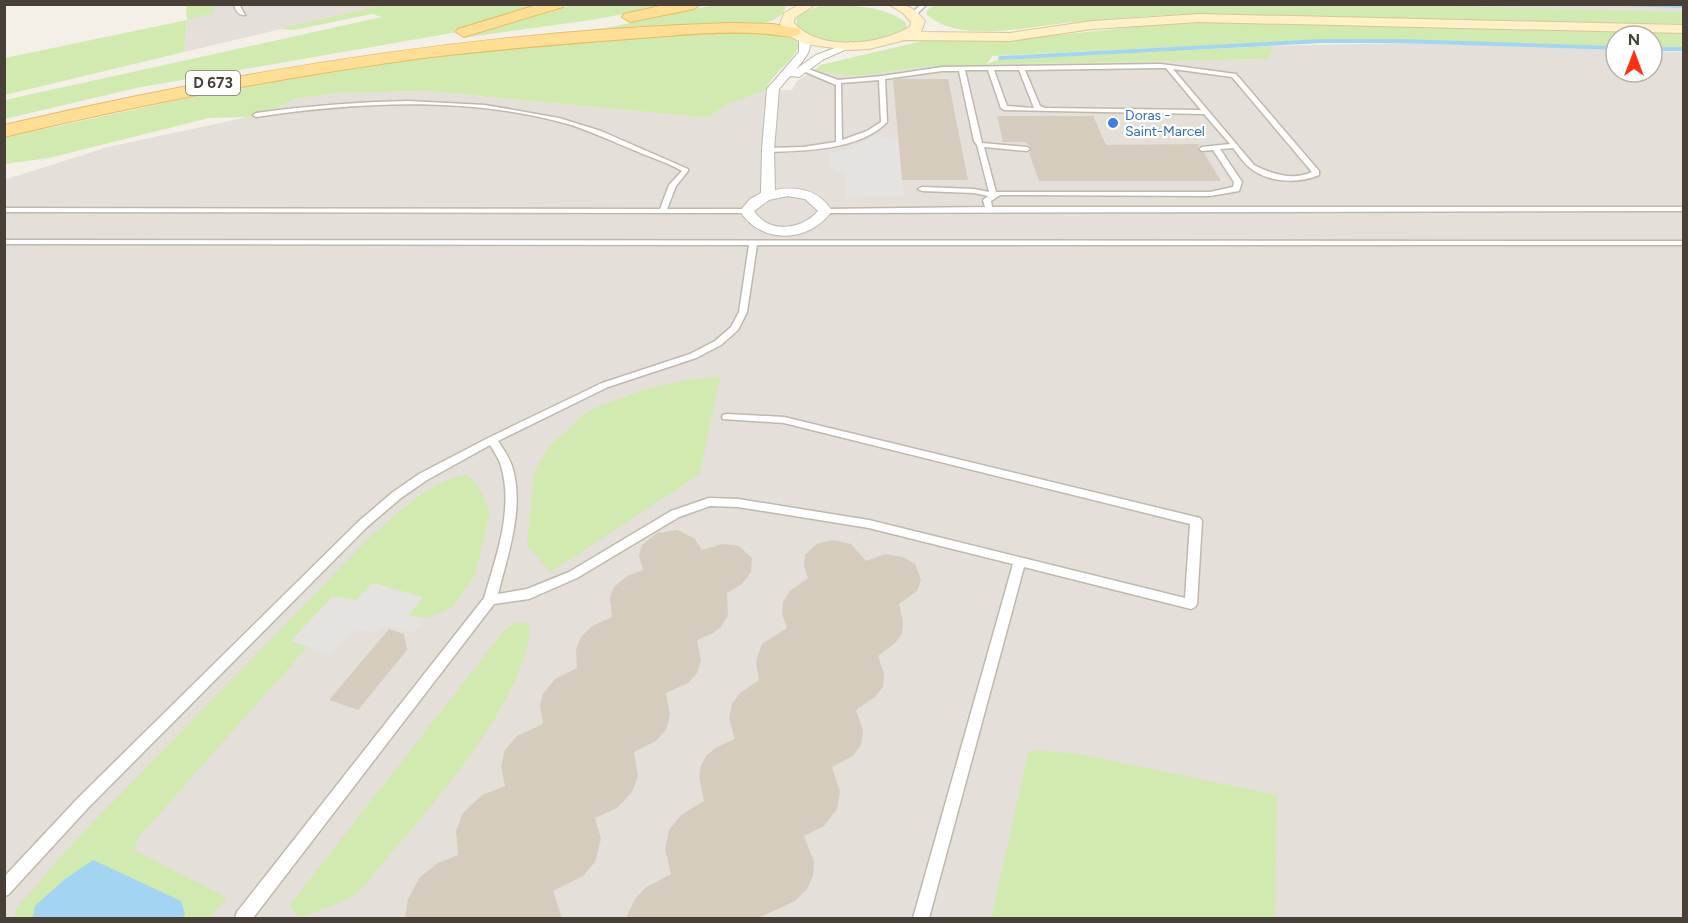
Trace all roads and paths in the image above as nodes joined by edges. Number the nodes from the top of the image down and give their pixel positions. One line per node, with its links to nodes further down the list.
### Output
1 (236, 4): 8 (lane)
2 (558, 4): 21 (main road)
3 (694, 4): 21 (main road, D 673)
4 (810, 4): 6 (main road)
5 (894, 4): 7 (main road)
6 (790, 8): 11 (main road)
7 (919, 13): 10 (main road); 12 (main road)
8 (243, 14)
9 (1683, 29): 10 (main road)
10 (1045, 32): 12 (main road)
11 (798, 35): 13 (main road); 22 (street); 23 (main road)
12 (905, 36): 13 (main road)
13 (851, 45): 17 (street)
14 (1168, 67): 16 (lane); 25 (lane); 30 (lane)
15 (990, 68): 16 (lane); 18 (lane); 24 (lane)
16 (1021, 68): 24 (lane)
17 (803, 69): 20 (lane); 22 (street)
18 (962, 69): 19 (lane); 29 (lane)
19 (882, 78): 20 (lane); 28 (lane)
20 (837, 82): 28 (lane)
21 (186, 88): 23 (main road, D 673)
22 (772, 98): 34 (street)
23 (93, 109): 27 (main road, D 673)
24 (1044, 110): 25 (lane)
25 (1206, 112): 30 (lane)
26 (256, 115): 41 (lane)
27 (4, 131)
28 (838, 143): 34 (lane)
29 (980, 145): 31 (lane); 37 (lane)
30 (1235, 146): 33 (lane)
31 (1027, 149)
32 (1202, 149): 33 (lane)
33 (1215, 149): 37 (lane)
34 (768, 150): 36 (street)
35 (922, 189): 37 (lane)
36 (768, 195): 42 (street); 43 (street)
37 (993, 195): 38 (lane)
38 (989, 209): 39 (lane); 43 (lane)
39 (1683, 209)
40 (4, 210): 41 (lane)
41 (663, 210): 42 (lane)
42 (747, 211): 43 (street)
43 (825, 211)
44 (4, 242): 45 (lane)
45 (753, 243): 46 (lane); 48 (lane)
46 (1683, 243)
47 (727, 417): 49 (lane)
48 (492, 440): 50 (lane); 51 (lane)
49 (1020, 561): 50 (lane); 53 (lane)
50 (490, 600): 52 (lane)
51 (4, 889)
52 (243, 918)
53 (921, 918)

